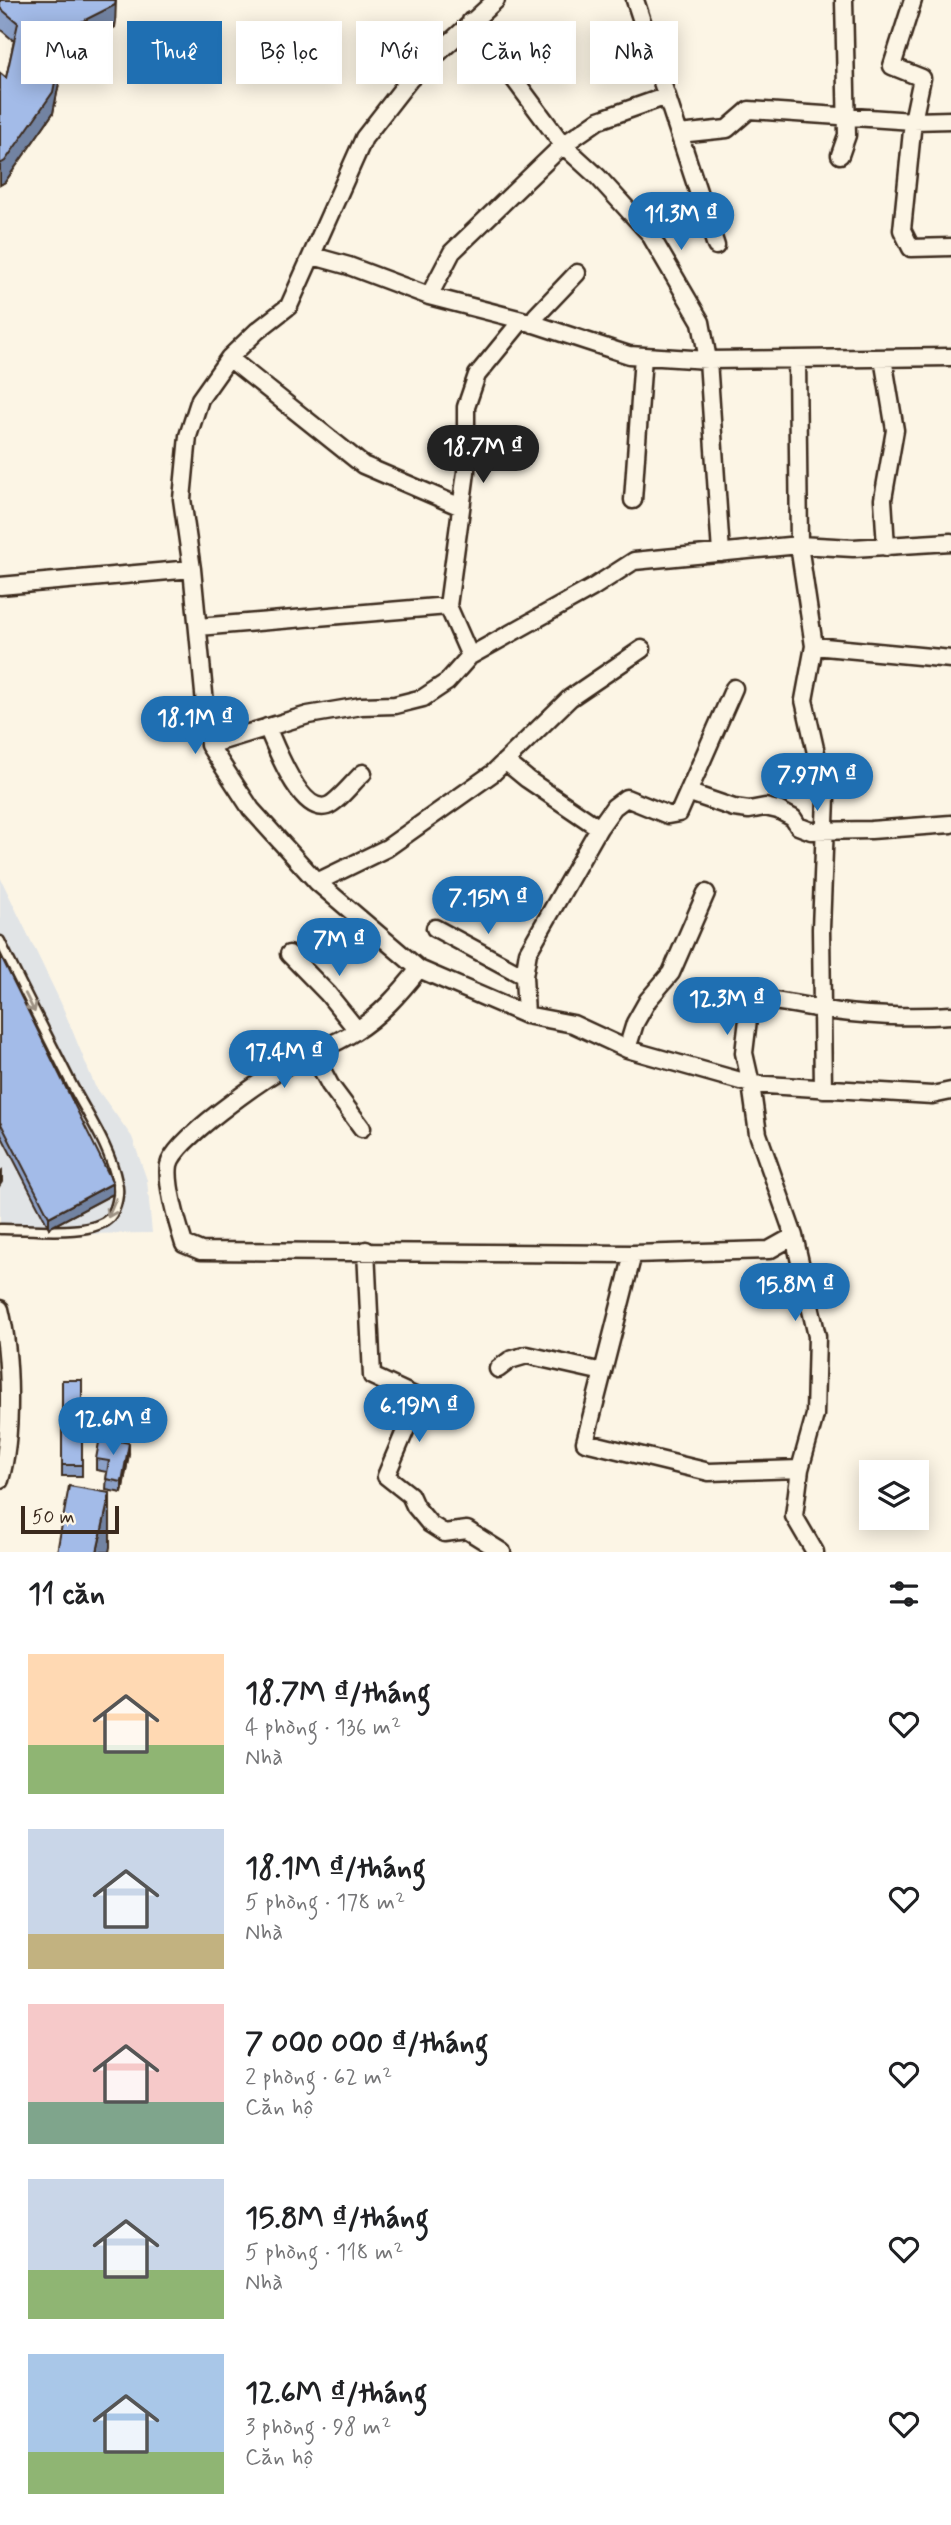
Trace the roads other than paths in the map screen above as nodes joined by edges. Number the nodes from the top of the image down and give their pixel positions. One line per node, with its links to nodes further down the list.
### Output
1 (496, 0): 5 (street)
2 (635, 0): 8 (street)
3 (844, 0): 9 (street)
4 (913, 0): 11 (street)
5 (471, 21)
6 (457, 34): 17 (street)
7 (518, 84): 13 (street)
8 (667, 96): 12 (street); 13 (street)
9 (846, 115): 11 (street); 12 (street); 14 (street)
10 (951, 120): 11 (street)
11 (913, 121): 16 (street)
12 (679, 134): 15 (street)
13 (563, 145): 19 (street); 26 (street)
14 (840, 155)
15 (716, 246)
16 (951, 247)
17 (313, 256): 19 (street); 23 (street)
18 (577, 273): 20 (street)
19 (429, 296): 20 (street)
20 (527, 322): 21 (street); 28 (street)
21 (643, 356): 26 (street); 27 (street)
22 (951, 357): 24 (street)
23 (229, 358): 28 (street); 33 (street)
24 (883, 358): 25 (street); 31 (street)
25 (797, 359): 26 (street); 30 (street)
26 (708, 360): 32 (street)
27 (633, 500)
28 (461, 507): 35 (street)
29 (951, 542): 31 (street)
30 (799, 545): 31 (street); 32 (street); 37 (street)
31 (886, 547)
32 (721, 553): 39 (street)
33 (192, 569): 34 (street); 36 (street)
34 (0, 586)
35 (448, 606): 36 (street); 39 (street)
36 (198, 627): 43 (street)
37 (814, 646): 40 (street); 49 (street)
38 (642, 649): 44 (street)
39 (470, 656): 42 (street)
40 (951, 659)
41 (734, 688): 46 (street)
42 (267, 727): 43 (street); 45 (street)
43 (209, 744): 50 (street)
44 (505, 761): 48 (street); 50 (street)
45 (363, 773)
46 (690, 793): 48 (street); 49 (street)
47 (951, 824): 49 (street)
48 (599, 828): 56 (street)
49 (824, 832): 57 (street)
50 (317, 881): 55 (street)
51 (706, 893): 61 (street)
52 (435, 928): 56 (street)
53 (0, 941): 67 (lane, one-way to 67)
54 (289, 954): 60 (street)
55 (419, 969): 58 (street); 60 (street)
56 (524, 976): 58 (street)
57 (823, 1010): 59 (street); 63 (street); 64 (street)
58 (526, 1014): 61 (street)
59 (951, 1015)
60 (357, 1030): 62 (street)
61 (627, 1049): 63 (street)
62 (313, 1053): 66 (street); 69 (street)
63 (751, 1084): 64 (street); 68 (street)
64 (823, 1085): 65 (street)
65 (951, 1091)
66 (362, 1128)
67 (0, 1228)
68 (794, 1236): 70 (street); 74 (street)
69 (366, 1250): 70 (street); 76 (street)
70 (633, 1254): 73 (street)
71 (0, 1309): 75 (street)
72 (498, 1369): 73 (street)
73 (603, 1372): 74 (street)
74 (800, 1469): 77 (street)
75 (0, 1480)
76 (502, 1552)
77 (814, 1552)

